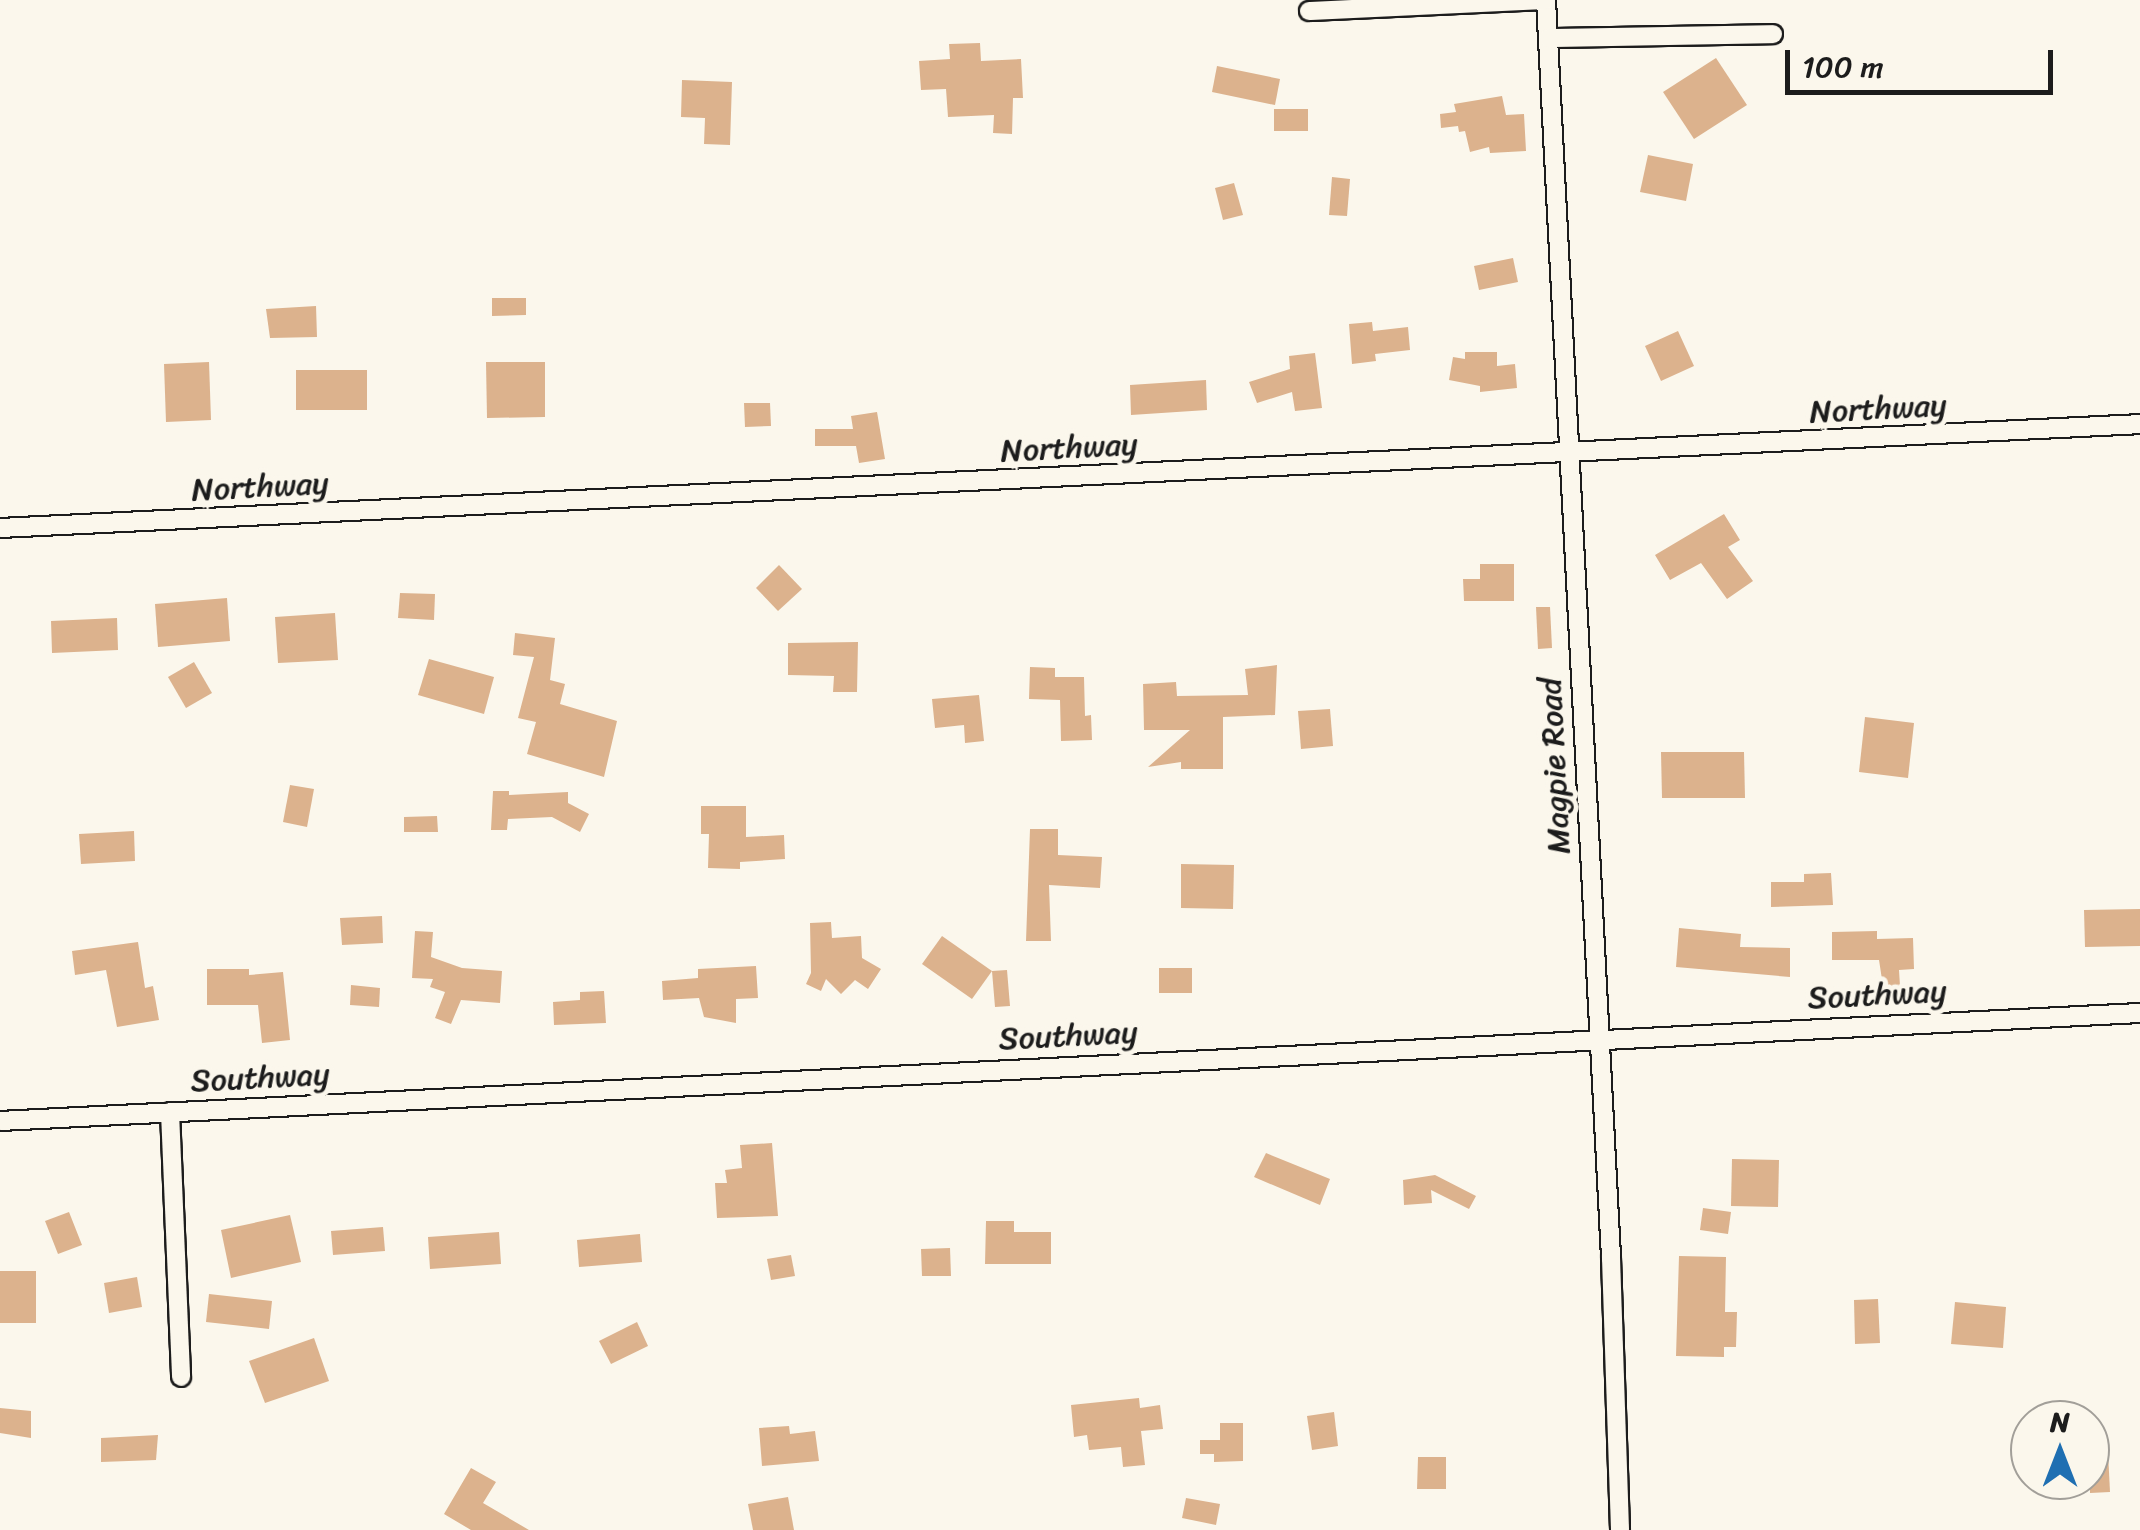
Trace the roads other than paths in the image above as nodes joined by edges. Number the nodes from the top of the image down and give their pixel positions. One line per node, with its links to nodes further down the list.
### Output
1 (1546, 0): 2 (street); 4 (street, Magpie Road)
2 (1309, 11)
3 (1773, 34): 4 (street)
4 (1550, 38): 6 (street, Magpie Road)
5 (2140, 424): 6 (street, Northway)
6 (1570, 453): 7 (street, Northway); 9 (street, Magpie Road)
7 (0, 528)
8 (2140, 1013): 9 (street, Southway)
9 (1598, 1040): 10 (street, Southway); 13 (street, Magpie Road)
10 (170, 1112): 11 (street, Southway); 12 (street)
11 (0, 1121)
12 (181, 1376)
13 (1620, 1530)

